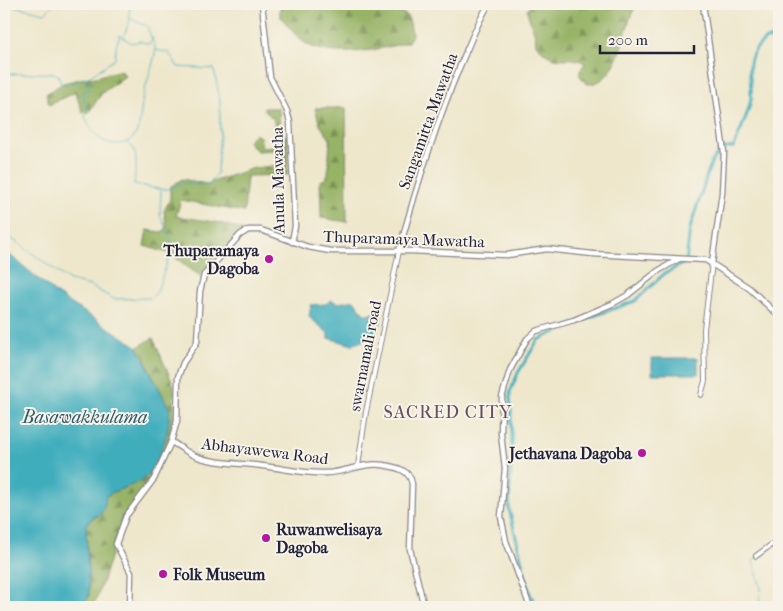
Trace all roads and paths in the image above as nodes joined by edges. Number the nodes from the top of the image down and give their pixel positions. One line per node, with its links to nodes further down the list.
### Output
1 (262, 4): 4 (main road, Anula Mawatha)
2 (489, 4): 5 (main road, Sangamitta Mawatha)
3 (703, 4): 8 (main road)
4 (292, 242): 5 (main road, Thuparamaya Mawatha); 12 (main road, Thuparamaya Mawatha)
5 (399, 251): 6 (main road, Thuparamaya Mawatha); 13 (street, swarnamali road)
6 (662, 257): 7 (main road, Thuparamaya Mawatha); 9 (main road)
7 (681, 258): 8 (main road, Thuparamaya Mawatha); 9 (main road)
8 (712, 263): 10 (main road); 11 (street)
9 (665, 266): 18 (main road)
10 (779, 316)
11 (701, 395)
12 (172, 442): 13 (main road, Abhayawewa Road); 16 (main road, Thuparamaya Mawatha)
13 (358, 466): 17 (main road, Abhayawewa Road)
14 (779, 539): 15 (street)
15 (756, 556)
16 (130, 607)
17 (424, 607)
18 (530, 607)

